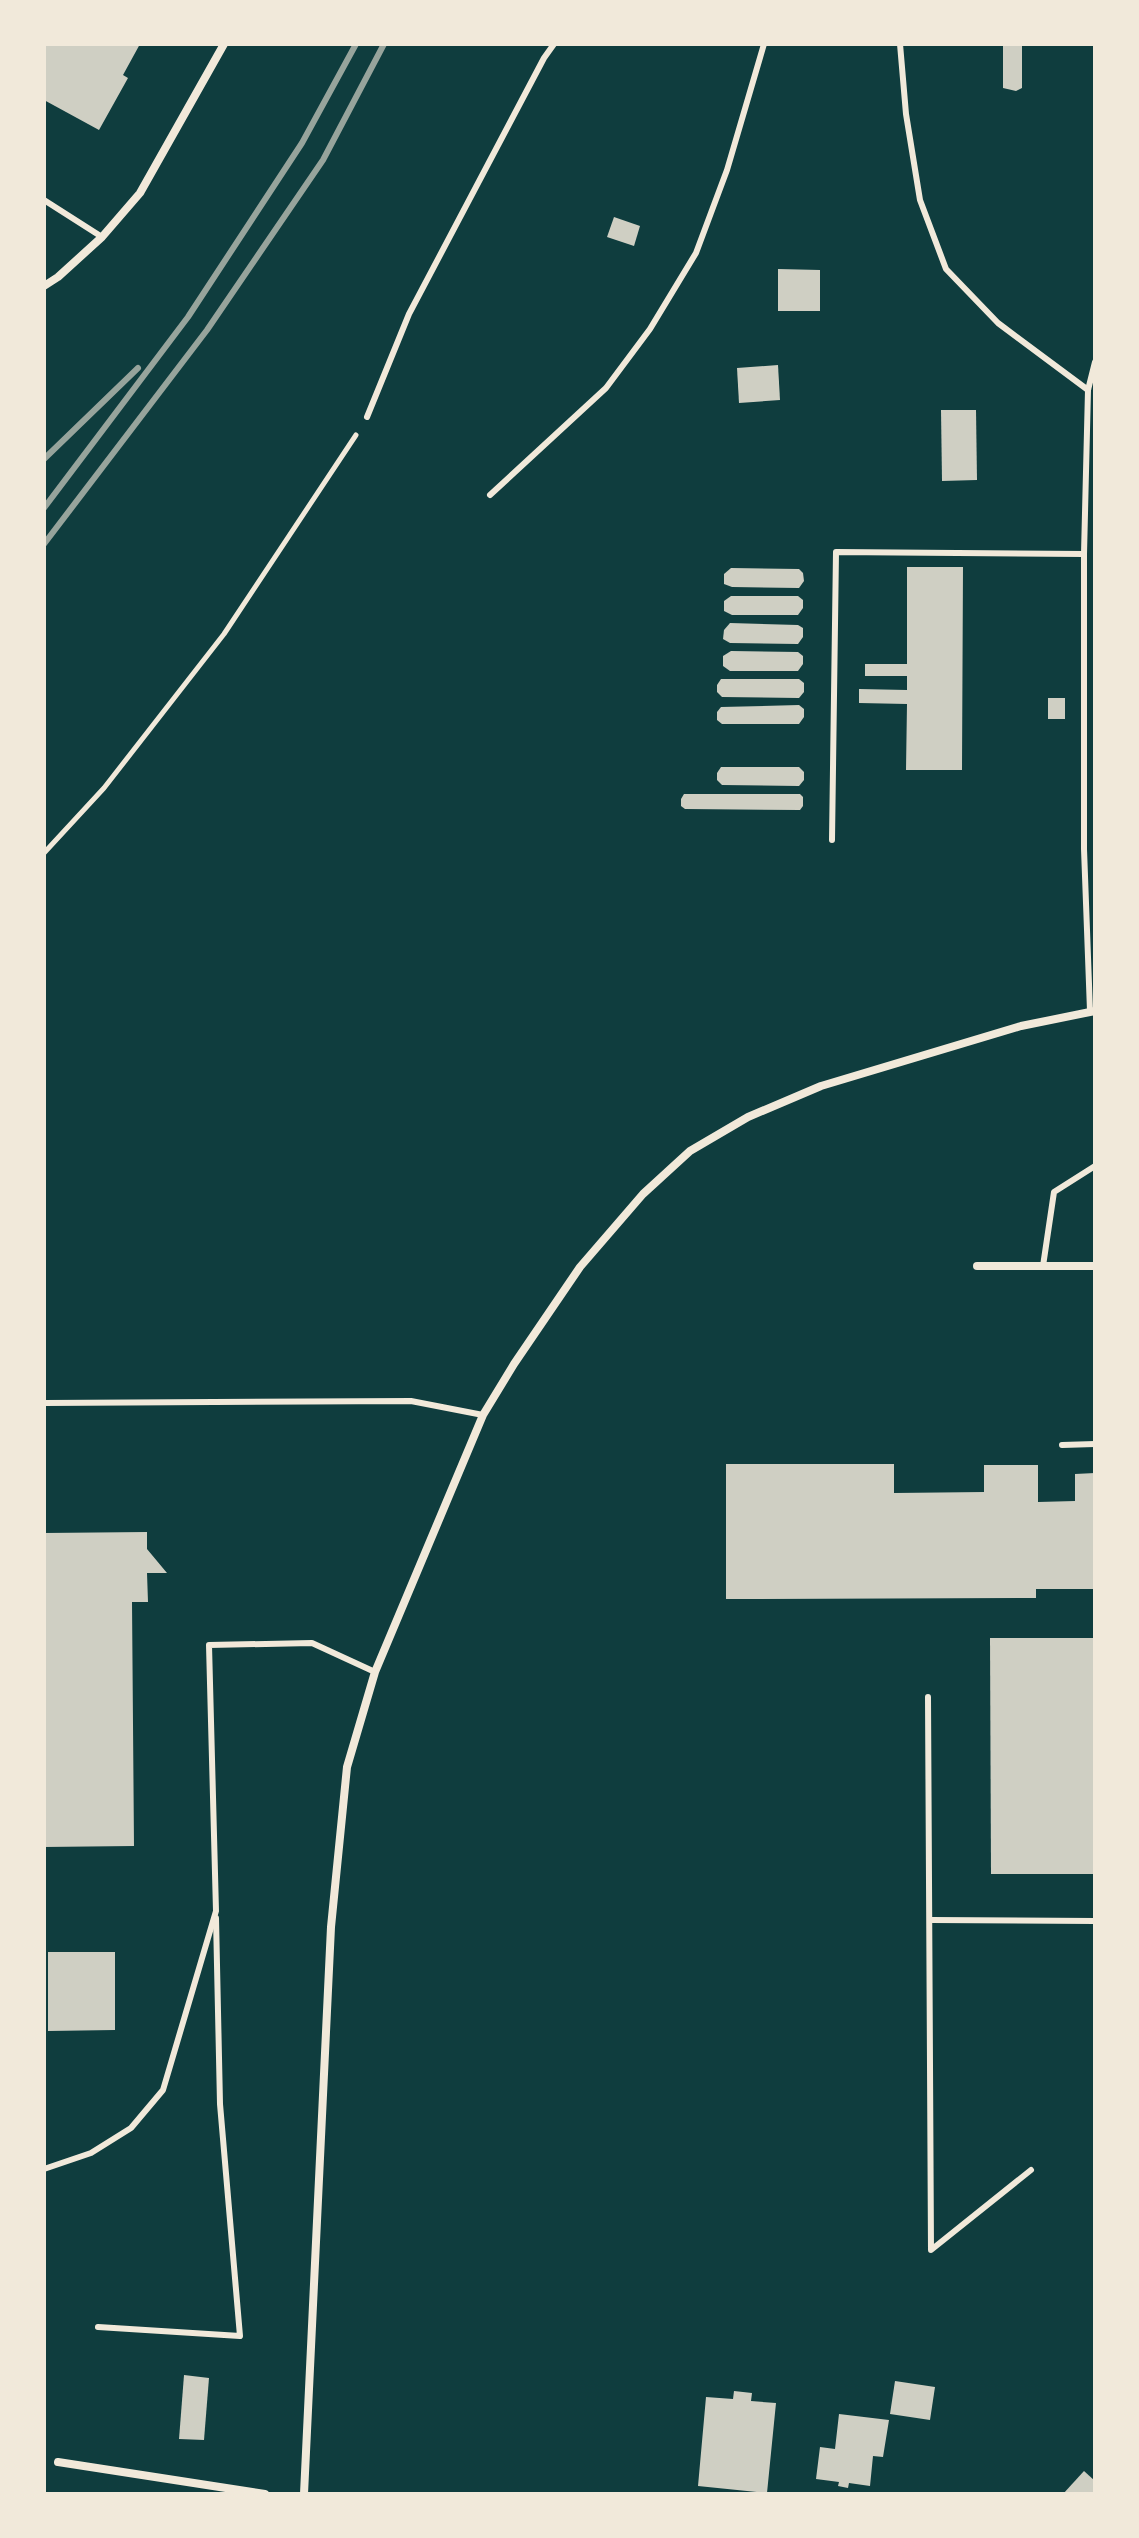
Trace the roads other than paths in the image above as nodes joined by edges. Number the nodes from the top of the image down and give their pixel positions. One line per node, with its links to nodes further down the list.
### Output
1 (224, 44): 6 (street)
2 (554, 44): 10 (lane)
3 (764, 44): 11 (lane)
4 (900, 44): 9 (lane)
5 (44, 200): 6 (lane)
6 (102, 237): 7 (street)
7 (44, 286)
8 (1095, 362): 9 (lane)
9 (1088, 390): 12 (lane)
10 (367, 417)
11 (490, 495)
12 (1084, 554): 13 (lane); 14 (lane)
13 (832, 840)
14 (1092, 1011): 20 (street)
15 (1095, 1166): 17 (lane)
16 (977, 1266): 17 (street)
17 (1043, 1266): 18 (street)
18 (1095, 1266)
19 (44, 1403): 20 (lane)
20 (483, 1415): 23 (street)
21 (1095, 1444): 22 (lane)
22 (1062, 1445)
23 (375, 1672): 25 (lane); 33 (street)
24 (928, 1697): 26 (lane)
25 (216, 1911): 28 (lane); 30 (lane)
26 (931, 1920): 27 (lane); 29 (lane)
27 (1095, 1921)
28 (44, 2169)
29 (1031, 2170)
30 (98, 2327)
31 (58, 2462): 32 (street)
32 (265, 2494)
33 (304, 2494)

